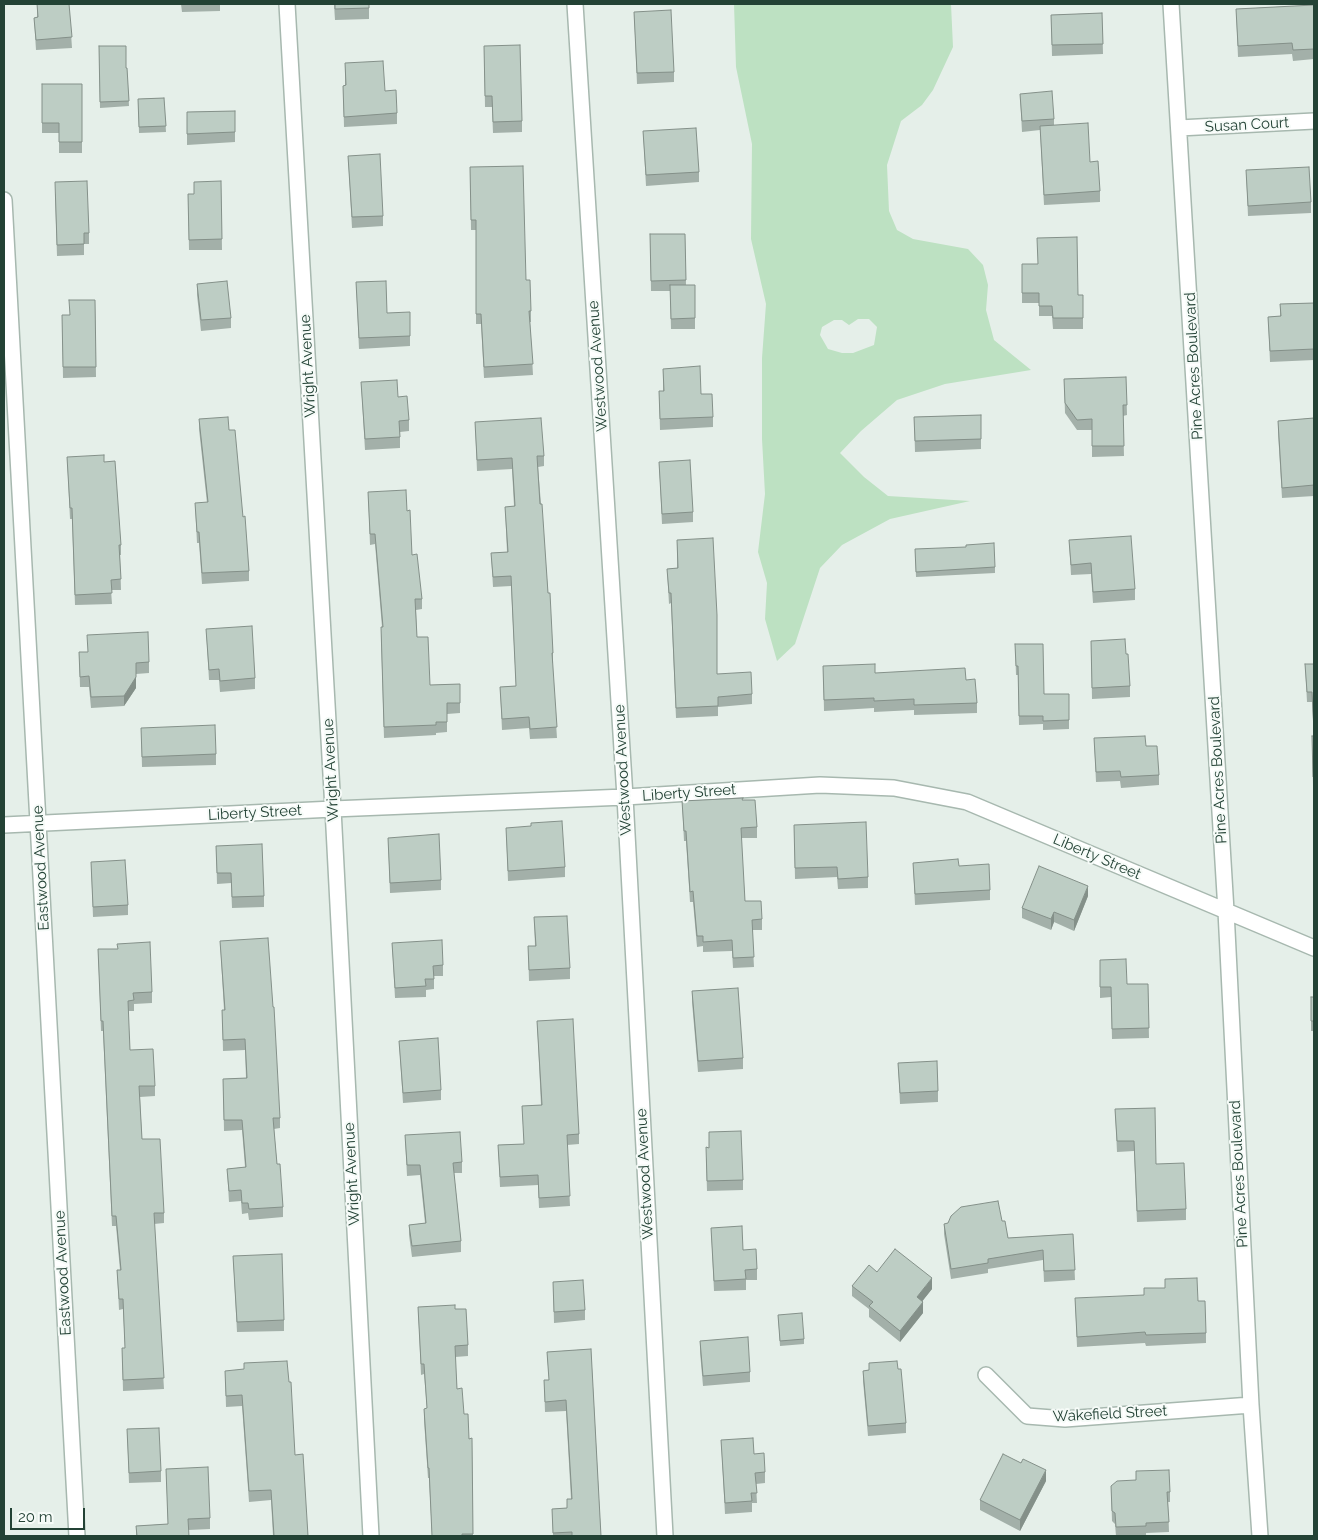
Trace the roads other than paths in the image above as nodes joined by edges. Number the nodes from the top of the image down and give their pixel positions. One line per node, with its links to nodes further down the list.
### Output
1 (287, 4): 8 (street, Wright Avenue)
2 (575, 4): 7 (street, Westwood Avenue)
3 (1171, 4): 5 (street, Pine Acres Boulevard)
4 (1314, 121): 5 (street, Susan Court)
5 (1179, 128): 11 (street, Pine Acres Boulevard)
6 (4, 200): 9 (street, Eastwood Avenue)
7 (625, 797): 8 (street, Liberty Street); 11 (street, Liberty Street); 17 (street, Westwood Avenue)
8 (333, 809): 9 (street, Liberty Street); 16 (street, Wright Avenue)
9 (39, 824): 10 (street, Liberty Street); 15 (street, Eastwood Avenue)
10 (4, 825)
11 (1226, 911): 12 (street, Liberty Street); 14 (street, Pine Acres Boulevard)
12 (1314, 948)
13 (986, 1375): 14 (street, Wakefield Street)
14 (1251, 1405): 18 (street, Pine Acres Boulevard)
15 (77, 1536)
16 (371, 1536)
17 (665, 1536)
18 (1260, 1536)

